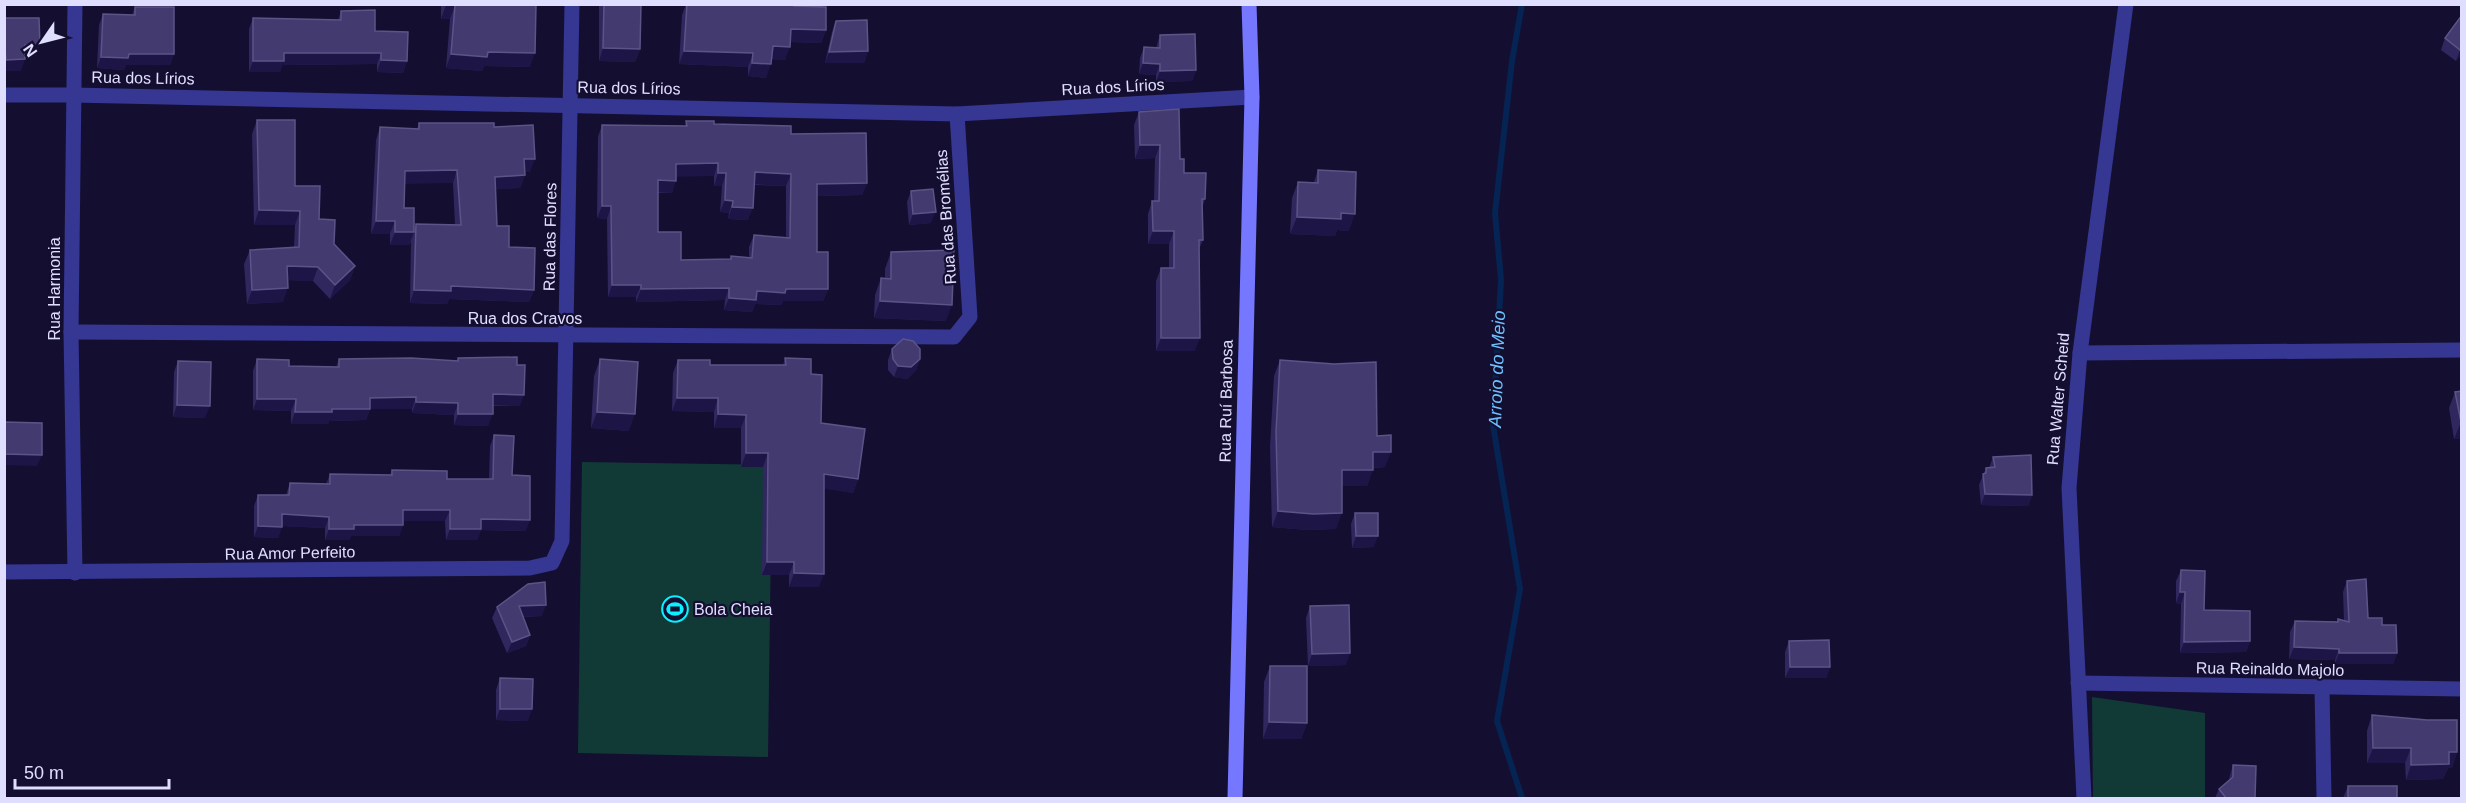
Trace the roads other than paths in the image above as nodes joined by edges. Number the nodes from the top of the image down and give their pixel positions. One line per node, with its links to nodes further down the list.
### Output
1 (75, 4): 6 (street, Rua Harmonia)
2 (572, 4): 8 (street, Rua das Flores)
3 (1249, 4): 7 (main road, Rua Ruí Barbosa)
4 (2126, 4): 14 (street, Rua Walter Scheid)
5 (4, 95): 6 (street, Rua dos Lírios)
6 (73, 95): 8 (street, Rua dos Lírios); 11 (street, Rua Harmonia)
7 (1252, 97): 9 (street, Rua dos Lírios); 21 (main road, Rua Ruí Barbosa)
8 (571, 105): 9 (street, Rua dos Lírios); 12 (street, Rua das Flores)
9 (957, 114): 10 (street, Rua das Bromélias)
10 (970, 317): 12 (street, Rua dos Cravos)
11 (72, 332): 12 (street, Rua dos Cravos); 17 (street, Rua Harmonia)
12 (566, 336): 15 (street, Rua das Flores)
13 (2462, 350): 14 (street)
14 (2079, 353): 18 (street, Rua Walter Scheid)
15 (562, 542): 17 (street, Rua Amor Perfeito)
16 (4, 572): 17 (street, Rua Amor Perfeito)
17 (75, 573)
18 (2078, 683): 19 (street, Rua Reinaldo Majolo); 22 (street, Rua Walter Scheid)
19 (2322, 688): 20 (street, Rua Reinaldo Majolo); 23 (street)
20 (2462, 689)
21 (1235, 798)
22 (2084, 798)
23 (2324, 798)

